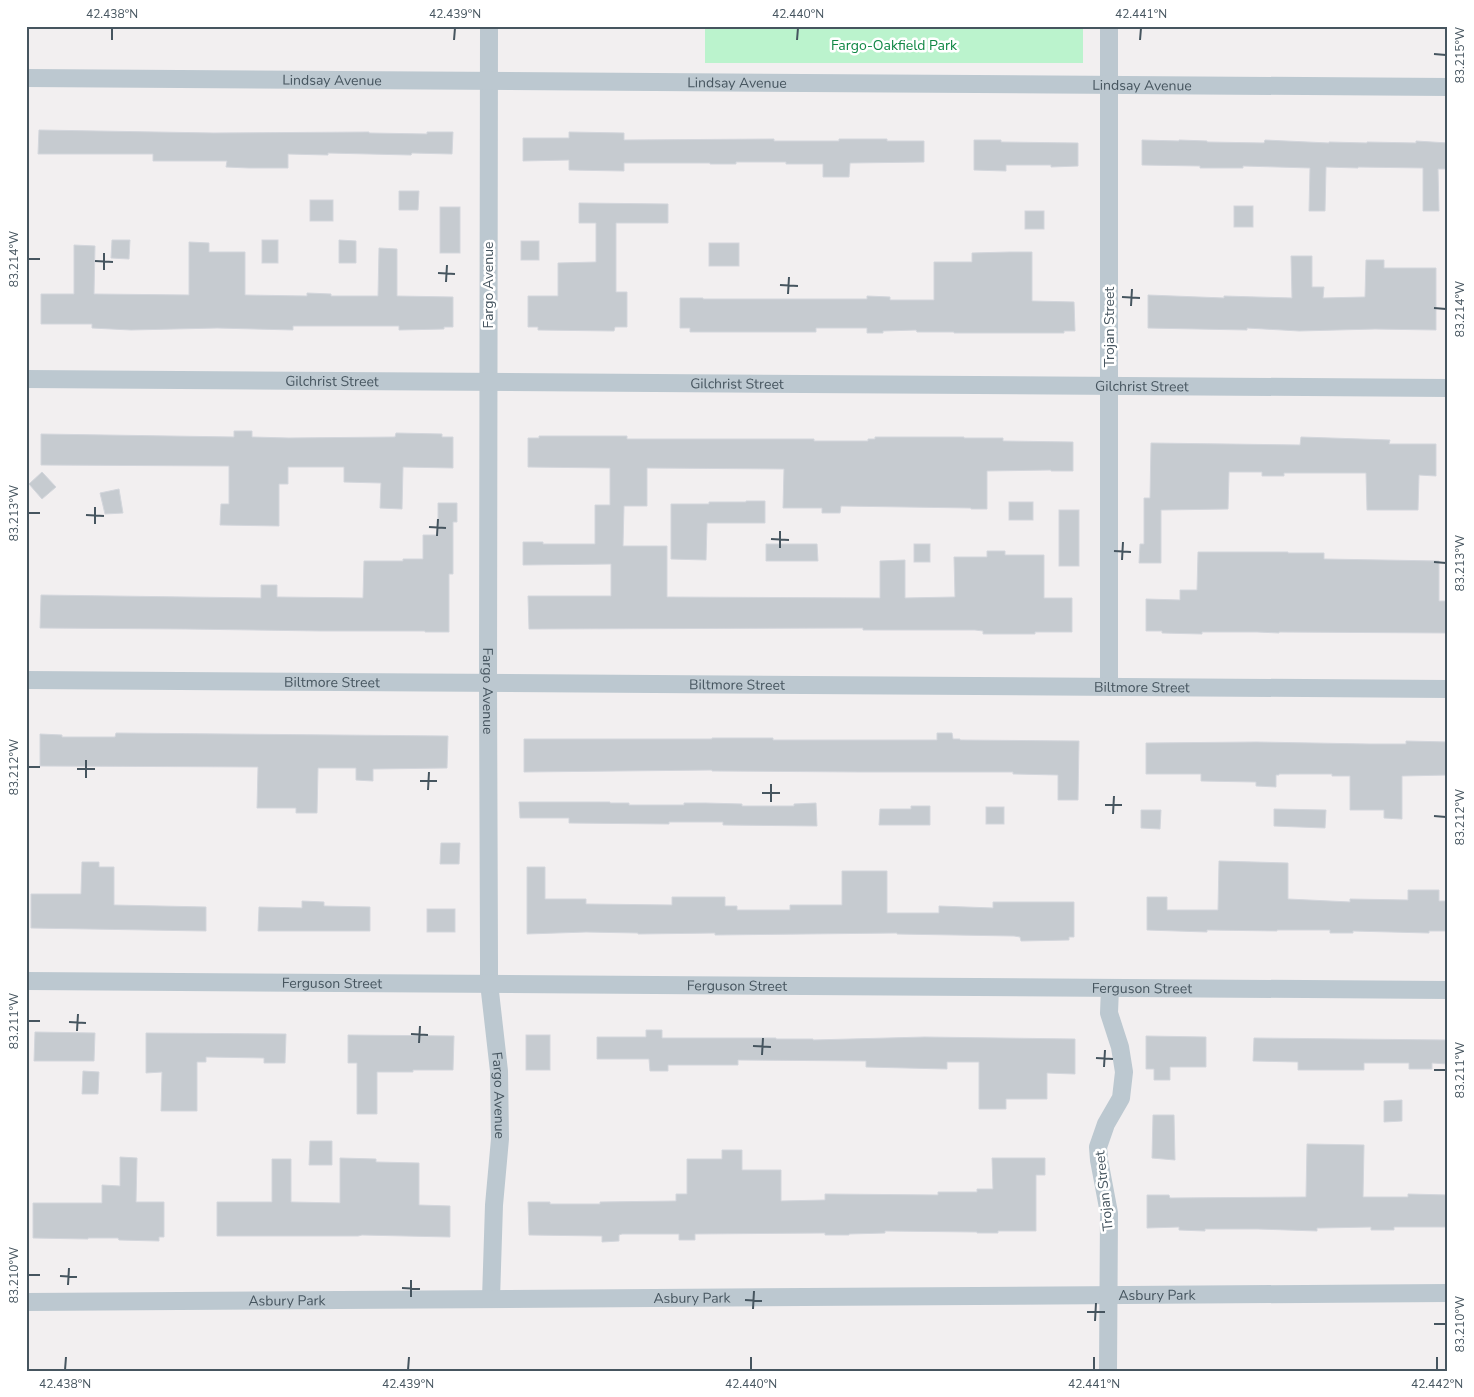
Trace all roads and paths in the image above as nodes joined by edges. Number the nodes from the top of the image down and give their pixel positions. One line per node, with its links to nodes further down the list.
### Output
1 (489, 26): 4 (street, Fargo Avenue)
2 (1109, 26): 5 (street, Trojan Street)
3 (26, 78): 4 (street, Lindsay Avenue)
4 (489, 81): 5 (street, Lindsay Avenue); 8 (street, Fargo Avenue)
5 (1108, 85): 6 (street, Lindsay Avenue); 9 (street, Trojan Street)
6 (1448, 87)
7 (26, 379): 8 (street, Gilchrist Street)
8 (488, 382): 9 (street, Gilchrist Street); 12 (street, Fargo Avenue)
9 (1109, 386): 10 (street, Gilchrist Street); 13 (street, Trojan Street)
10 (1448, 388)
11 (26, 680): 12 (street, Biltmore Street)
12 (488, 683): 13 (street, Biltmore Street); 16 (street, Fargo Avenue)
13 (1109, 687): 14 (street, Biltmore Street)
14 (1448, 689)
15 (26, 980): 16 (street, Ferguson Street)
16 (489, 983): 17 (street, Ferguson Street); 21 (street, Fargo Avenue)
17 (1110, 988): 18 (street, Ferguson Street); 20 (street, Trojan Street)
18 (1448, 990)
19 (1448, 1293): 20 (street, Asbury Park)
20 (1109, 1296): 21 (street, Asbury Park); 23 (street, Trojan Street)
21 (491, 1299): 22 (street, Asbury Park)
22 (26, 1302)
23 (1108, 1371)

